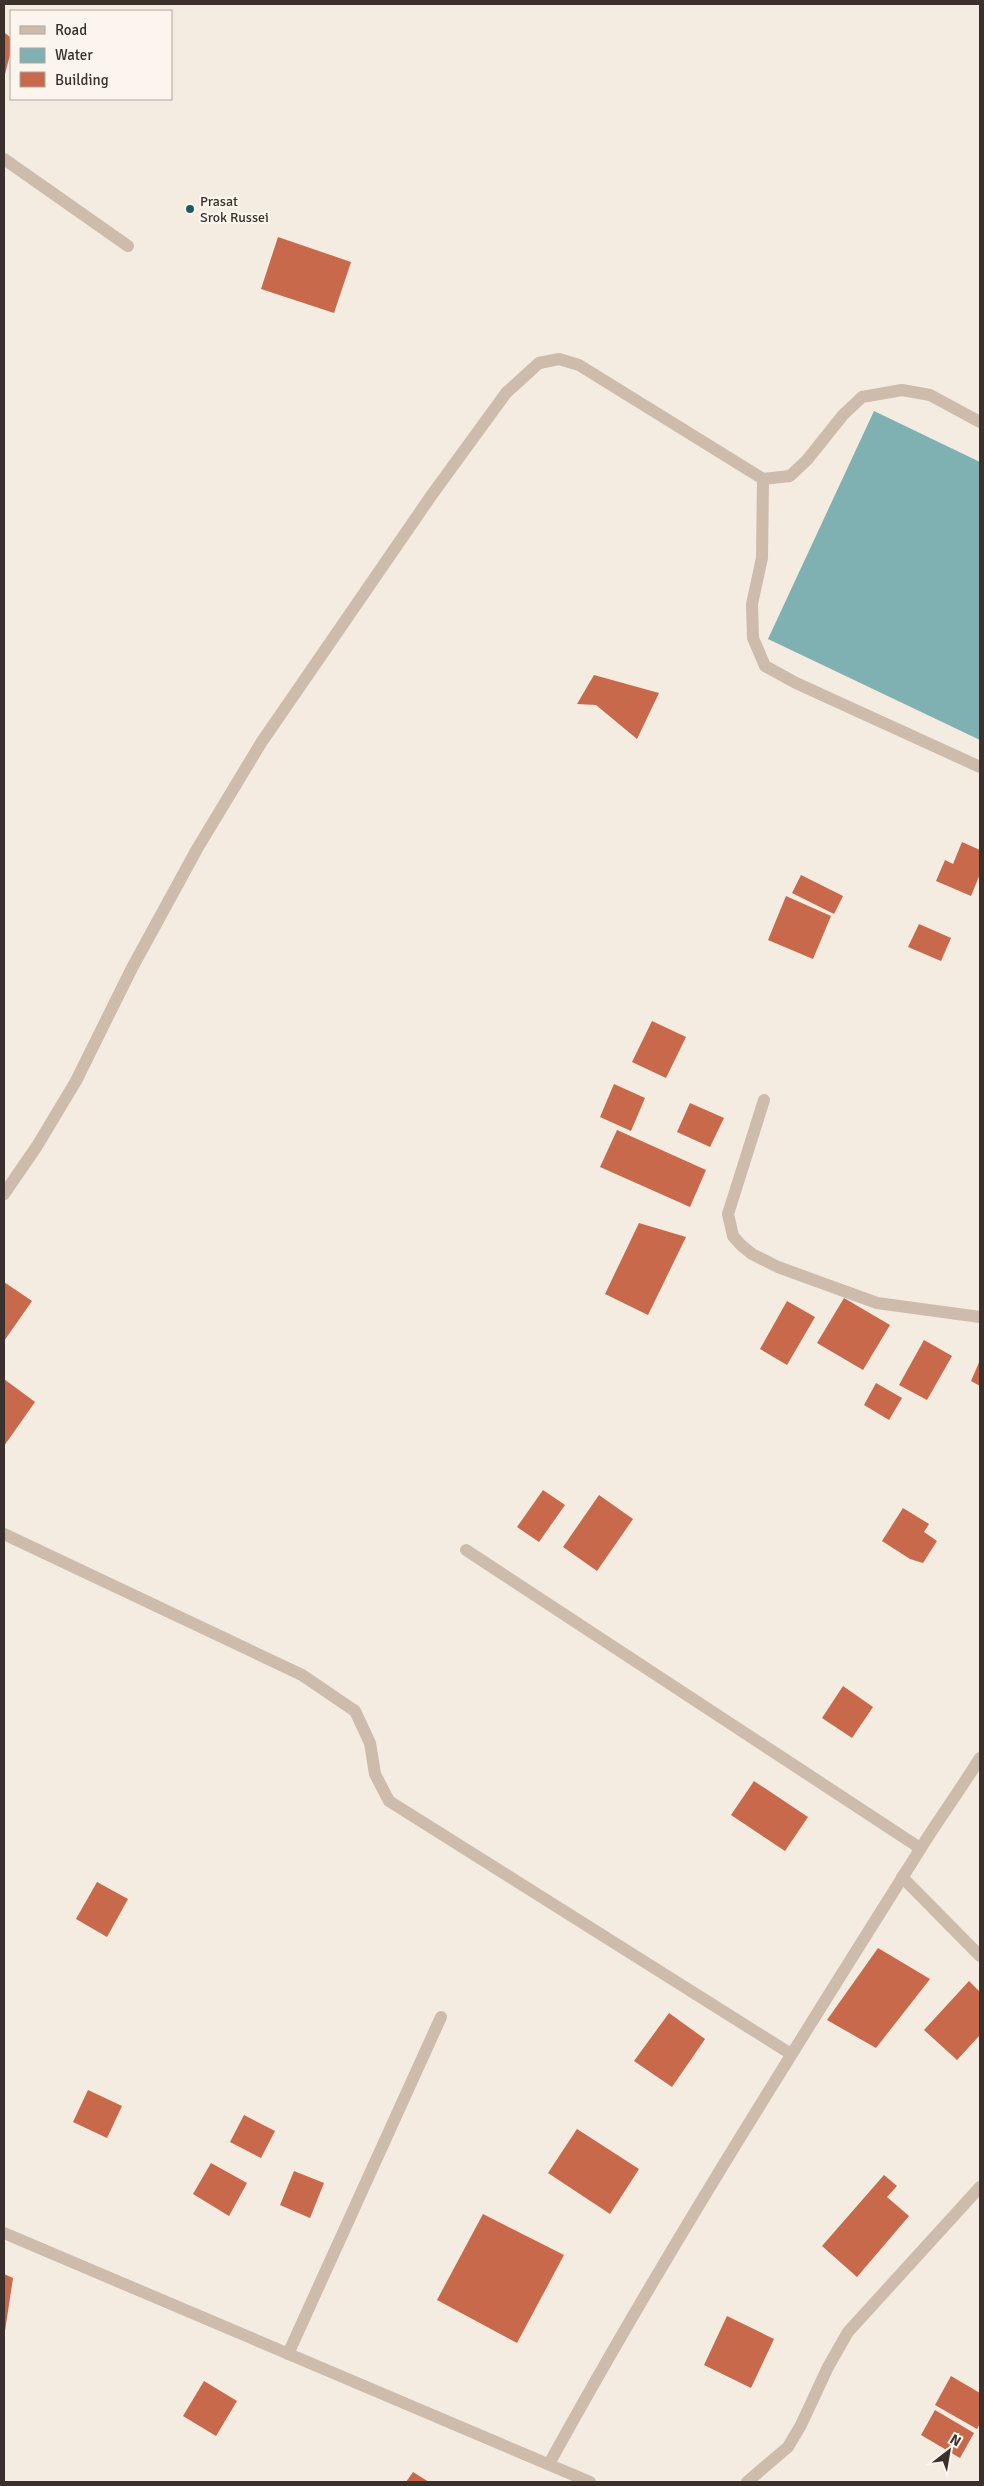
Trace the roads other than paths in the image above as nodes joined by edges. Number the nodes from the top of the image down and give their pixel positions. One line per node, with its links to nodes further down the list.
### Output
1 (4, 159): 2 (street)
2 (128, 246)
3 (980, 422): 4 (street)
4 (763, 479): 5 (street); 7 (street)
5 (980, 767)
6 (764, 1100): 8 (street)
7 (4, 1194)
8 (980, 1317)
9 (4, 1534): 16 (street)
10 (466, 1550): 12 (street)
11 (980, 1758): 12 (street)
12 (920, 1848): 13 (street)
13 (902, 1877): 14 (street); 16 (street)
14 (980, 1956)
15 (441, 2017): 19 (street)
16 (791, 2054): 20 (street)
17 (980, 2186): 23 (street)
18 (4, 2233): 19 (street)
19 (288, 2354): 20 (street)
20 (549, 2464): 21 (street)
21 (567, 2478): 22 (street)
22 (590, 2482)
23 (747, 2482)

